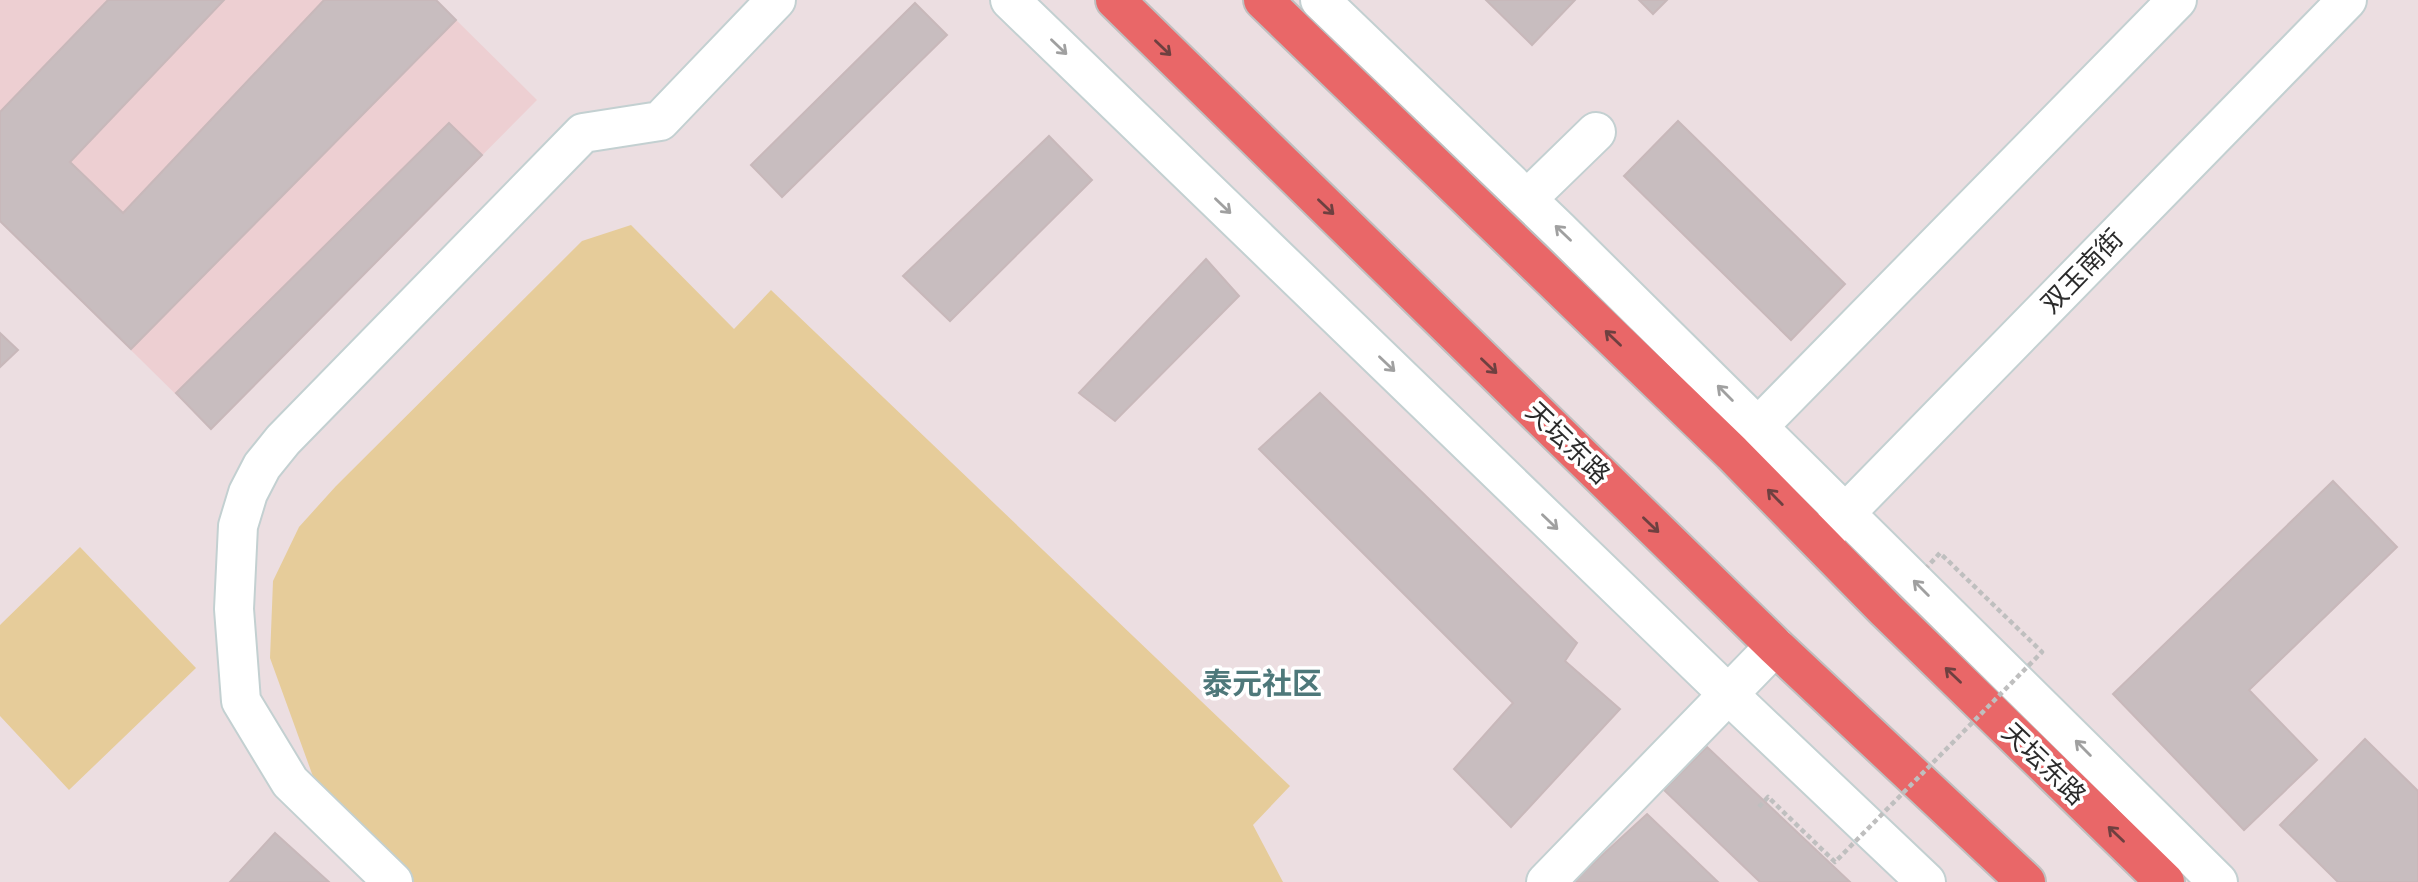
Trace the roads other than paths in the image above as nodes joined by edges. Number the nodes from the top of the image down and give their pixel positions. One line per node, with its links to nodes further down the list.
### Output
1 (776, 0): 16 (street)
2 (1010, 0): 15 (street, one-way to 15)
3 (1115, 0): 14 (main road, 天坛东路, one-way to 14)
4 (1263, 0): 11 (main road, 天坛东路, one-way to 4)
5 (1320, 0): 9 (street)
6 (2177, 0): 10 (street)
7 (2347, 0): 12 (street, 双玉南街)
8 (1596, 132): 9 (street)
9 (1527, 199): 10 (street, one-way to 9)
10 (1758, 426): 11 (street); 12 (street)
11 (1732, 453): 13 (main road, 天坛东路, one-way to 11)
12 (1846, 513): 13 (street, 双玉南街); 21 (street, one-way to 12)
13 (1818, 541): 20 (main road, 天坛东路, one-way to 13)
14 (1775, 646): 15 (street); 19 (main road, 天坛东路)
15 (1728, 694): 17 (street); 18 (street)
16 (393, 882)
17 (1546, 882)
18 (1926, 882)
19 (2026, 882)
20 (2165, 882)
21 (2218, 882)

